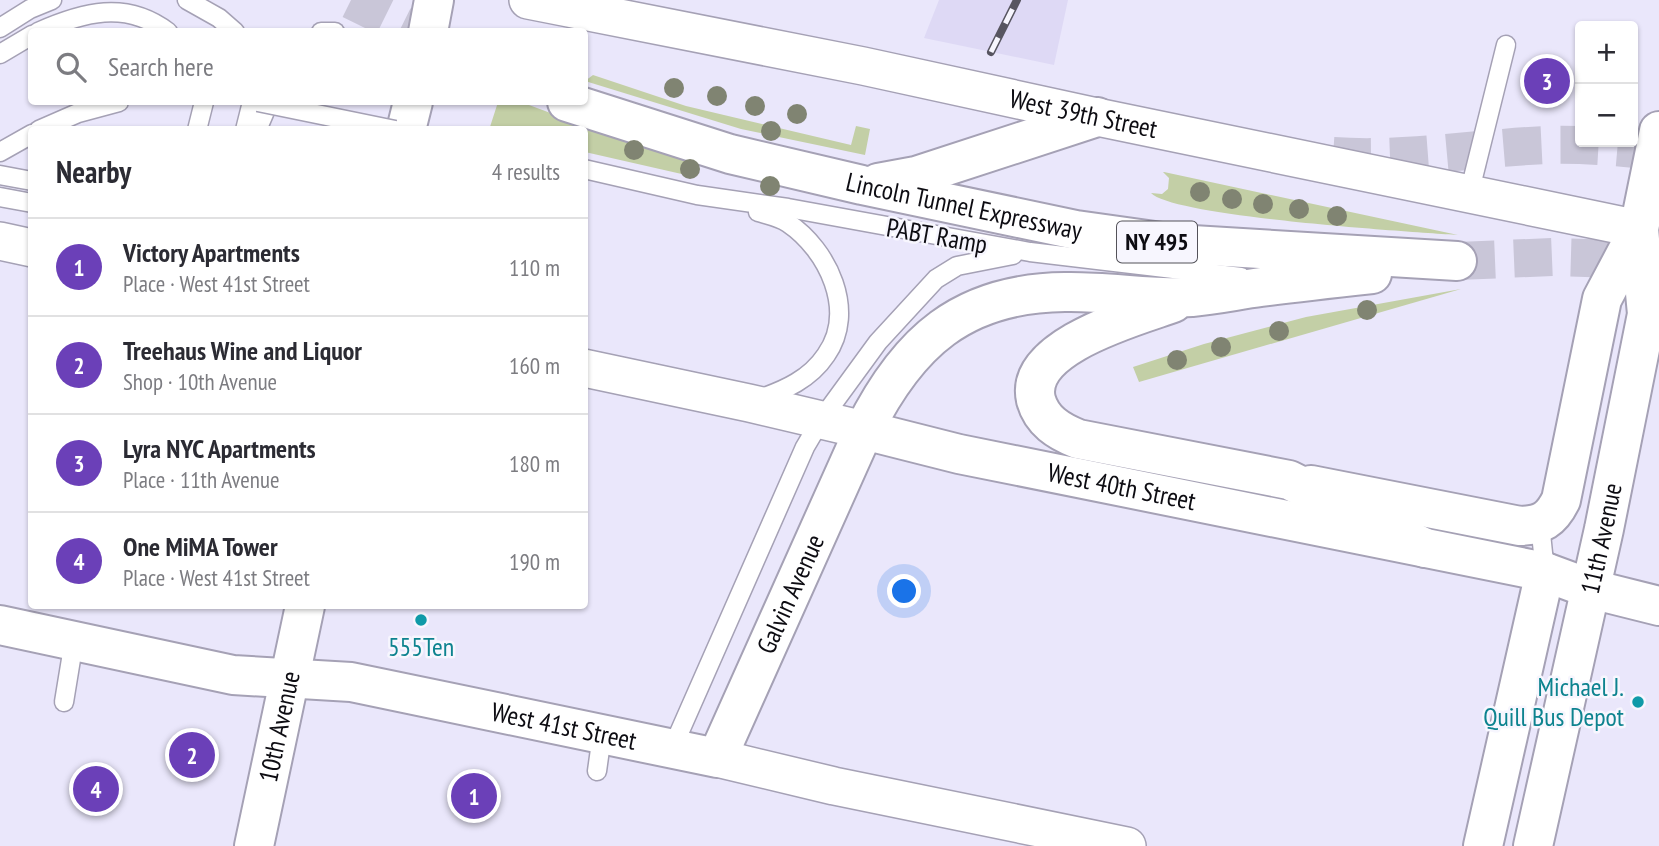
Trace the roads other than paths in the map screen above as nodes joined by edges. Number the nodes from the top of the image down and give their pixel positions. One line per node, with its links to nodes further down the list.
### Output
1 (52, 0): 5 (lane)
2 (187, 0): 8 (lane)
3 (434, 0): 9 (main road)
4 (528, 0): 20 (street, West 39th Street)
5 (0, 28)
6 (47, 28): 7 (lane)
7 (163, 28)
8 (230, 28)
9 (429, 28)
10 (28, 37): 12 (lane)
11 (1506, 45): 32 (lane)
12 (0, 54)
13 (108, 105): 21 (lane)
14 (203, 105): 22 (lane)
15 (251, 105): 23 (lane)
16 (268, 105): 24 (lane)
17 (295, 105): 19 (lane, bridge)
18 (576, 105): 31 (main road, Lincoln Tunnel Expressway / NY 495)
19 (407, 114)
20 (1097, 117): 31 (main road); 32 (street, West 39th Street)
21 (48, 126)
22 (198, 126)
23 (246, 126)
24 (259, 126)
25 (1659, 131): 36 (main road, 11th Avenue)
26 (28, 136): 27 (lane)
27 (0, 152)
28 (588, 170): 35 (lane, PABT Ramp)
29 (0, 174): 30 (lane)
30 (28, 180)
31 (862, 185): 40 (main road, Lincoln Tunnel Expressway / NY 495)
32 (1469, 194): 36 (street, West 39th Street)
33 (0, 197): 34 (lane)
34 (28, 202)
35 (787, 215): 39 (lane, PABT Ramp); 43 (lane)
36 (1639, 229): 47 (main road, 11th Avenue); 50 (main road, 11th Avenue)
37 (0, 241): 38 (street)
38 (28, 247)
39 (1030, 253): 40 (lane, PABT Ramp); 44 (lane)
40 (1293, 283): 41 (main road)
41 (1192, 297): 45 (main road, Galvin Avenue); 46 (main road)
42 (588, 369): 43 (street, West 40th Street)
43 (750, 402): 44 (street, West 40th Street)
44 (821, 420): 45 (street, West 40th Street); 57 (lane)
45 (864, 430): 48 (main road, West 40th Street); 58 (main road, Galvin Avenue)
46 (1289, 480): 47 (main road); 48 (main road)
47 (1540, 524): 49 (lane)
48 (1425, 548): 49 (main road, West 40th Street)
49 (1545, 572): 50 (main road, West 40th Street); 61 (main road, 11th Avenue)
50 (1591, 589): 51 (main road, West 40th Street); 62 (main road, 11th Avenue)
51 (1659, 606)
52 (304, 609): 55 (main road, 10th Avenue)
53 (0, 625): 54 (main road, West 41st Street)
54 (74, 641): 55 (main road, West 41st Street); 56 (lane)
55 (290, 678): 57 (main road, West 41st Street); 59 (main road, 10th Avenue)
56 (64, 702)
57 (673, 749): 58 (main road, West 41st Street)
58 (717, 758): 60 (street, West 41st Street)
59 (254, 846)
60 (1127, 846)
61 (1483, 846)
62 (1534, 846)

